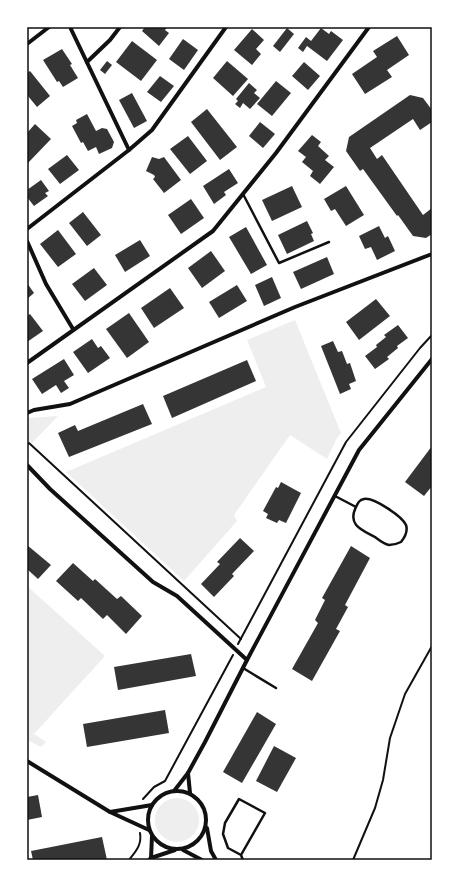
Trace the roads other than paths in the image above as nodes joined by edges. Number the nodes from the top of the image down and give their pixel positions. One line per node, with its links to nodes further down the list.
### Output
1 (49, 27): 6 (street)
2 (70, 27): 7 (street)
3 (120, 27): 7 (street)
4 (226, 27): 8 (street)
5 (369, 27): 9 (street)
6 (27, 44)
7 (87, 62): 8 (street)
8 (130, 150): 10 (street)
9 (243, 193): 12 (lane); 14 (street)
10 (27, 228)
11 (27, 241): 14 (street)
12 (329, 242)
13 (432, 254): 18 (street)
14 (73, 329): 16 (street)
15 (432, 359): 21 (street)
16 (27, 363)
17 (27, 407): 18 (street)
18 (34, 410): 19 (street)
19 (27, 413)
20 (27, 465): 23 (street)
21 (335, 496): 22 (lane); 23 (street)
22 (356, 508): 22 (lane)
23 (247, 660): 24 (street)
24 (243, 668): 25 (lane); 27 (street)
25 (276, 688)
26 (27, 761): 31 (street)
27 (188, 773): 28 (street); 29 (street)
28 (174, 791): 29 (street); 30 (street)
29 (190, 793): 32 (street)
30 (152, 805): 31 (street); 33 (street)
31 (110, 812): 33 (street)
32 (206, 827): 36 (street); 40 (street)
33 (149, 830): 34 (street)
34 (152, 836): 35 (street); 38 (street)
35 (175, 850): 36 (street); 38 (street)
36 (182, 850): 39 (street)
37 (242, 855): 37 (lane); 41 (lane)
38 (150, 859)
39 (202, 860)
40 (216, 860)
41 (243, 860)

